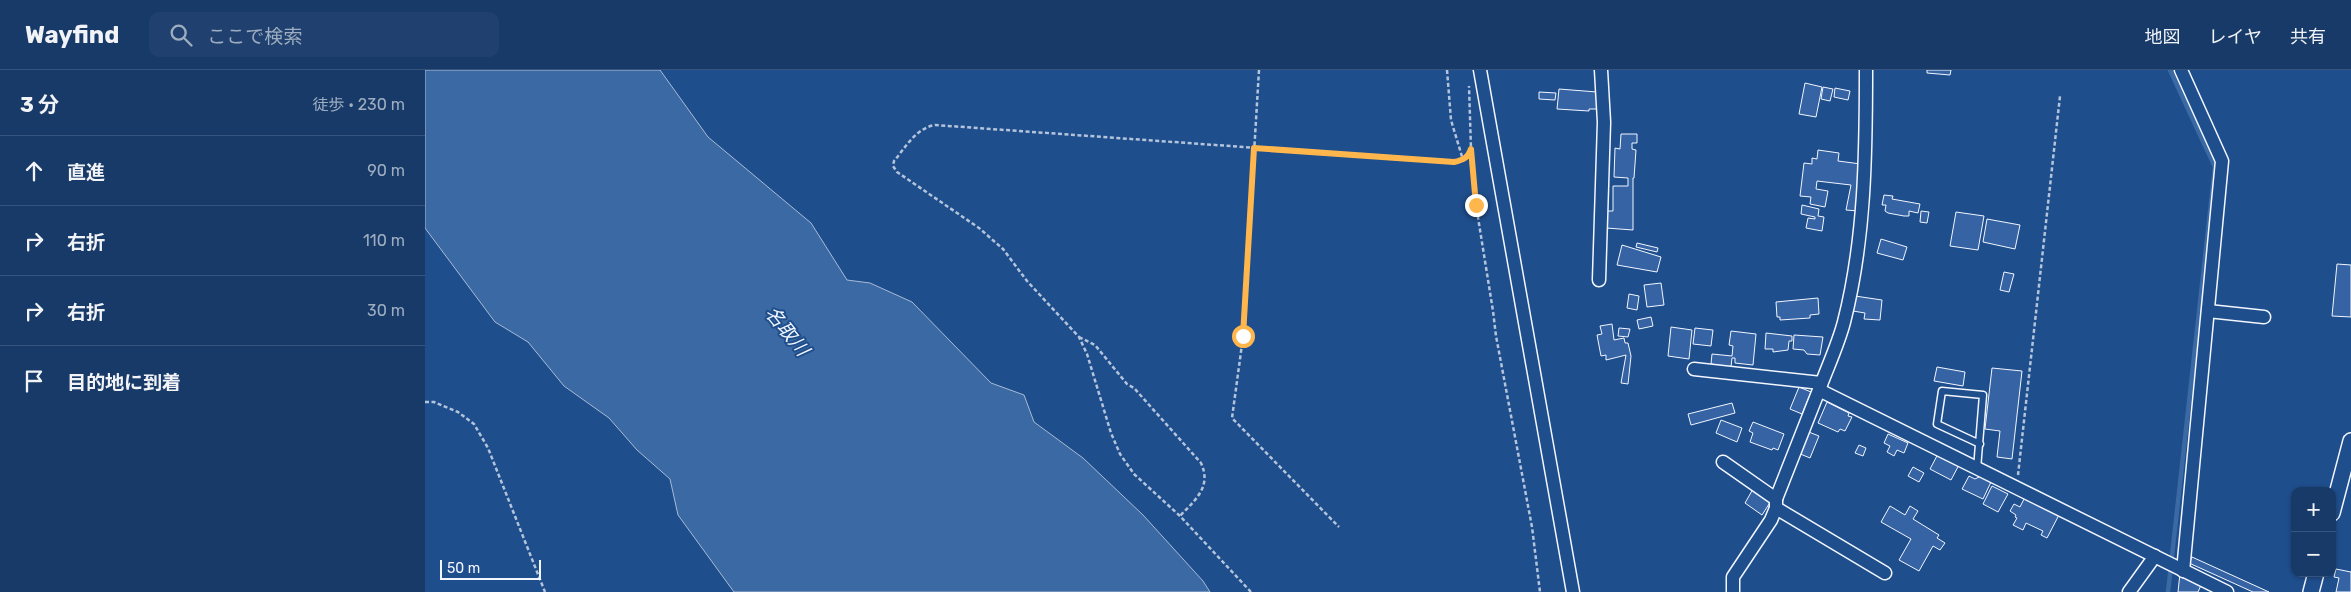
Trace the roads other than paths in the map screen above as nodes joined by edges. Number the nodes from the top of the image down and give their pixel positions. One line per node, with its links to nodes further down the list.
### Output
1 (1480, 70): 20 (street)
2 (1601, 70): 5 (street)
3 (1866, 70): 9 (street)
4 (2181, 70): 6 (street)
5 (1599, 280)
6 (2208, 311): 7 (street); 17 (street)
7 (2264, 318)
8 (1694, 369): 9 (street)
9 (1820, 387): 13 (street); 15 (street)
10 (2351, 441): 14 (street)
11 (1979, 444): 11 (lane); 13 (lane)
12 (1723, 462): 15 (street)
13 (1977, 469): 16 (street)
14 (2336, 498)
15 (1776, 503): 18 (street); 21 (street)
16 (2160, 559): 17 (street); 22 (street)
17 (2180, 570): 23 (street)
18 (1885, 573)
19 (2315, 577): 24 (street)
20 (1573, 592)
21 (1733, 592)
22 (2129, 592)
23 (2227, 592)
24 (2311, 592)

